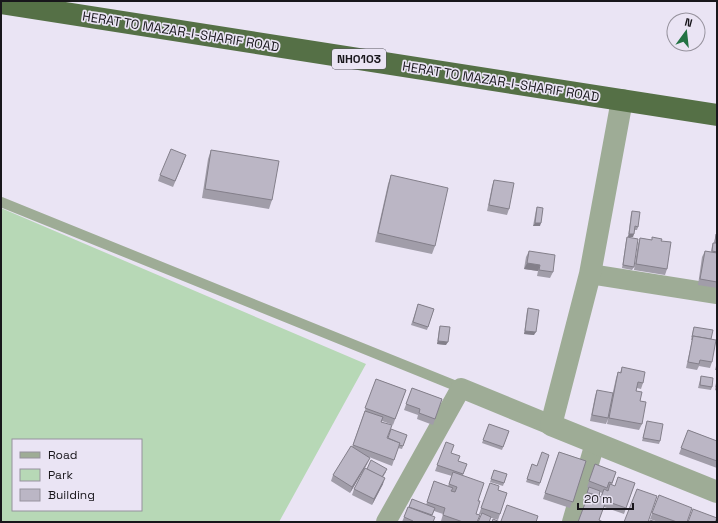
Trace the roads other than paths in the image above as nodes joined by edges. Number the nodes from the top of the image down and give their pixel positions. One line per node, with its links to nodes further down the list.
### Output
1 (1, 3): 2 (highway, HERAT TO MAZAR-I-SHARIF ROAD / NH0103)
2 (622, 100): 3 (highway, HERAT TO MAZAR-I-SHARIF ROAD / NH0103); 5 (street)
3 (717, 115)
4 (1, 202): 7 (lane)
5 (590, 274): 6 (street); 8 (street)
6 (717, 294)
7 (461, 388): 8 (street); 11 (street)
8 (551, 425): 9 (street)
9 (595, 443): 10 (street); 12 (street)
10 (717, 492)
11 (386, 522)
12 (572, 522)

